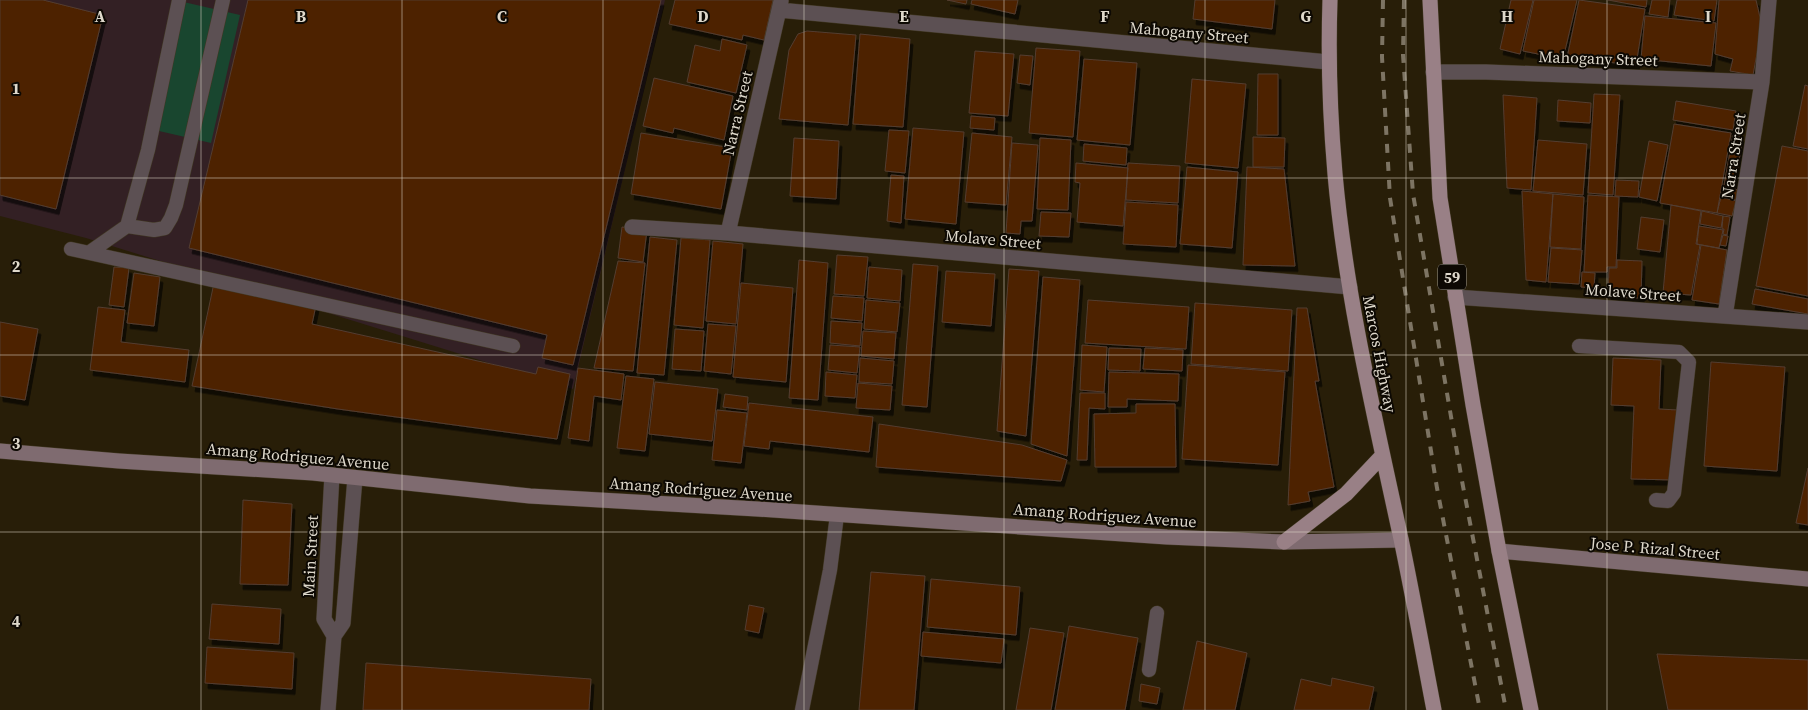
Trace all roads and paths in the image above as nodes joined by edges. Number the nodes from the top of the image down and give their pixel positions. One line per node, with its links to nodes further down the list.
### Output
1 (179, 0): 10 (lane)
2 (223, 0): 10 (lane)
3 (1330, 0): 7 (main road, Marcos Highway)
4 (1430, 0): 8 (main road, 59)
5 (1769, 0): 9 (street, Narra Street)
6 (780, 5): 7 (street, Mahogany Street); 12 (street, Narra Street)
7 (1328, 62): 15 (main road, Marcos Highway)
8 (1433, 72): 9 (street, Mahogany Street); 16 (main road, 59)
9 (1762, 82): 17 (street, Narra Street)
10 (127, 226): 14 (lane)
11 (632, 227): 12 (street, Molave Street)
12 (728, 233): 15 (street, Molave Street)
13 (71, 249): 14 (lane)
14 (90, 252): 19 (lane)
15 (1350, 287): 22 (main road, Marcos Highway)
16 (1455, 297): 17 (street, Molave Street); 29 (main road, 59)
17 (1725, 316): 18 (street, Molave Street)
18 (1808, 322)
19 (513, 346)
20 (1579, 346): 25 (lane)
21 (0, 451): 23 (main road, Amang Rodriguez Avenue)
22 (1382, 456): 27 (main road, Marcos Highway); 28 (main road)
23 (332, 475): 24 (main road, Amang Rodriguez Avenue); 32 (street, Main Street)
24 (355, 478): 26 (main road, Amang Rodriguez Avenue); 32 (street, Main Street)
25 (1656, 500)
26 (837, 515): 28 (main road, Amang Rodriguez Avenue); 35 (lane)
27 (1401, 540): 28 (main road, Amang Rodriguez Avenue); 36 (main road, Marcos Highway)
28 (1284, 542)
29 (1499, 551): 30 (main road, Jose P. Rizal Street); 37 (main road, 59)
30 (1808, 578)
31 (1157, 613): 33 (lane)
32 (334, 636): 34 (street, Main Street)
33 (1149, 670)
34 (328, 710)
35 (802, 710)
36 (1434, 710)
37 (1531, 710)

